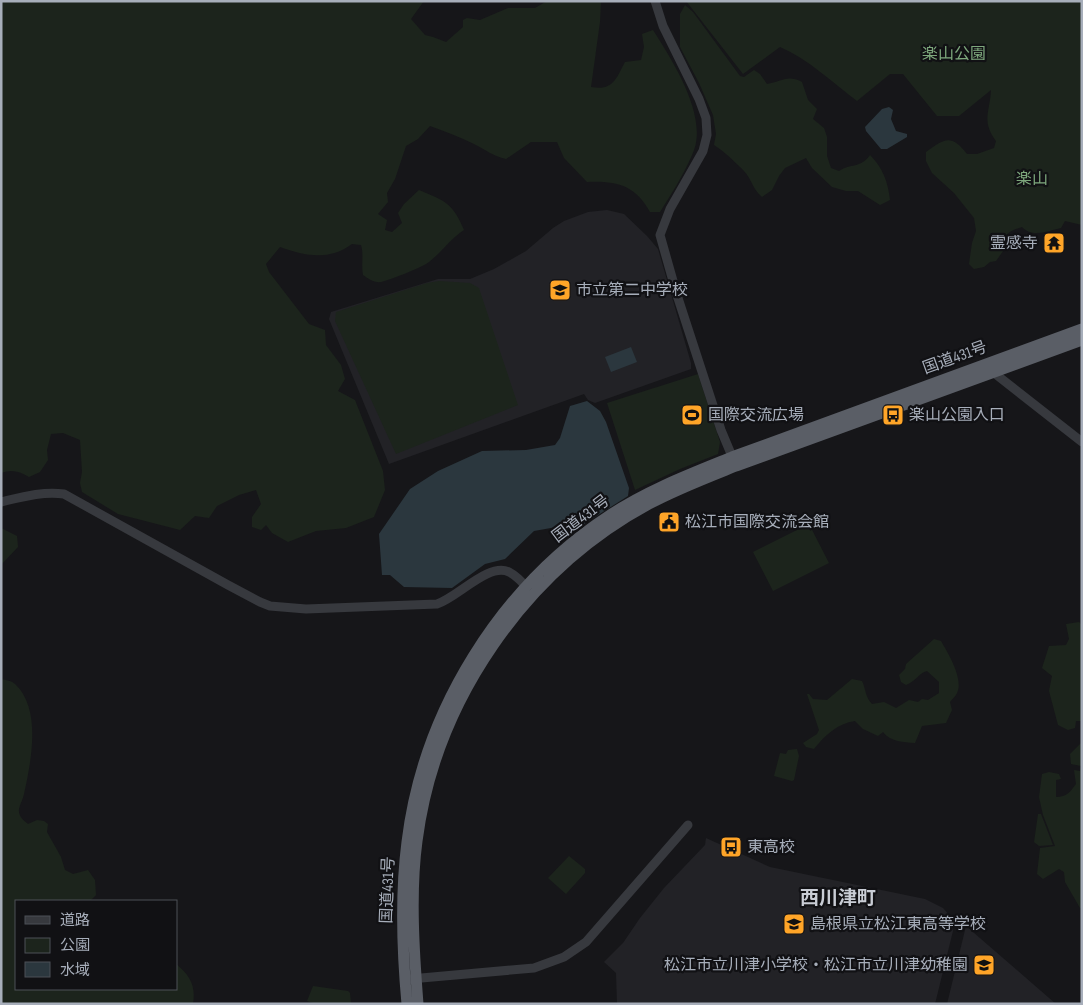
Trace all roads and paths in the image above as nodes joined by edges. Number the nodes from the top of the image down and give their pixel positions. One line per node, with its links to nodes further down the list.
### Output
1 (655, 1): 6 (street)
2 (1082, 329): 4 (highway, 国道431号)
3 (1082, 340): 4 (highway, 国道431号)
4 (987, 368): 5 (street); 6 (highway, 国道431号)
5 (1082, 442)
6 (734, 461): 8 (highway, 国道431号)
7 (1, 502): 8 (street)
8 (529, 590): 10 (highway, 国道431号)
9 (688, 826): 10 (street)
10 (410, 979): 11 (highway, 国道431号); 12 (highway, 国道431号)
11 (407, 1004)
12 (418, 1004)

